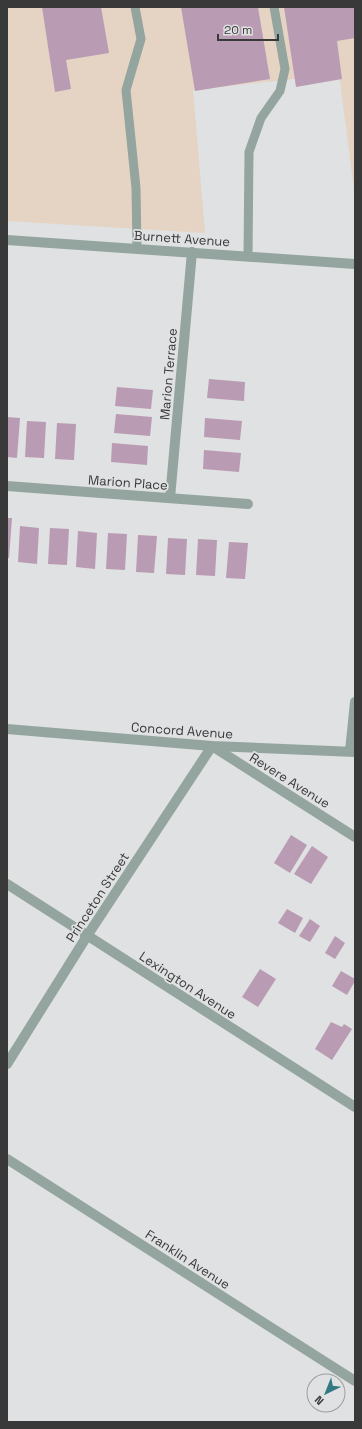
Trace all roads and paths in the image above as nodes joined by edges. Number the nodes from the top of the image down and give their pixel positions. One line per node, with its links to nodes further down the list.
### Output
1 (135, 7): 4 (lane)
2 (274, 7): 6 (lane)
3 (7, 240): 4 (street, Burnett Avenue)
4 (137, 248): 5 (street, Burnett Avenue)
5 (192, 252): 6 (street, Burnett Avenue); 9 (street, Marion Terrace)
6 (248, 256): 7 (street, Burnett Avenue)
7 (355, 264)
8 (7, 486): 9 (street, Marion Place)
9 (170, 498): 10 (street, Marion Place)
10 (248, 504)
11 (355, 702): 14 (street)
12 (7, 729): 13 (street, Concord Avenue)
13 (212, 746): 14 (street, Concord Avenue); 15 (street, Revere Avenue); 17 (street, Princeton Street)
14 (352, 752)
15 (355, 837)
16 (7, 884): 17 (street, Lexington Avenue)
17 (87, 936): 18 (street, Princeton Street); 19 (street, Lexington Avenue)
18 (7, 1064)
19 (355, 1107)
20 (7, 1158): 21 (street, Franklin Avenue)
21 (355, 1381)

